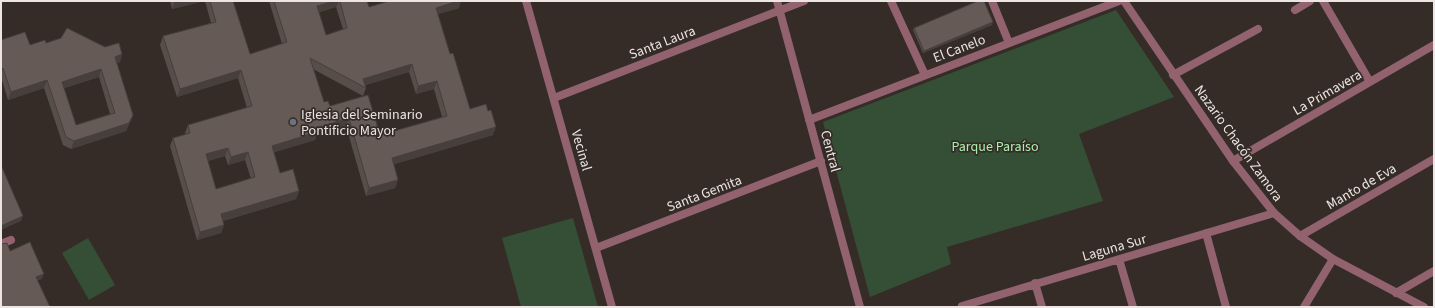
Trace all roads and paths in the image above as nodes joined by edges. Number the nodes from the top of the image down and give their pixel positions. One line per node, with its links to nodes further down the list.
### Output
1 (526, 1): 18 (street, Vecinal)
2 (777, 1): 11 (street, Central)
3 (804, 1): 11 (street, Santa Laura)
4 (891, 1): 15 (street)
5 (992, 1): 13 (street)
6 (1119, 1): 13 (street, El Canelo)
7 (1124, 1): 16 (street, Nazario Chacón Zamora)
8 (1310, 1): 10 (street)
9 (1323, 1): 17 (street)
10 (1295, 10)
11 (780, 11): 18 (street, Santa Laura); 19 (street, Central)
12 (1258, 29): 16 (street)
13 (1009, 43): 15 (street, El Canelo)
14 (1434, 45): 17 (street, La Primavera)
15 (925, 75): 19 (street, El Canelo)
16 (1173, 75): 21 (street, Nazario Chacón Zamora)
17 (1370, 82): 21 (street, La Primavera)
18 (554, 98): 28 (street, Vecinal)
19 (809, 120): 22 (street, Central)
20 (1434, 159): 25 (street, Manto de Eva)
21 (1233, 161): 23 (street, Nazario Chacón Zamora)
22 (821, 162): 28 (street, Santa Gemita); 36 (street, Central)
23 (1274, 213): 24 (street, Laguna Sur); 25 (street, Nazario Chacón Zamora)
24 (1206, 233): 29 (street, Laguna Sur); 39 (street)
25 (1300, 236): 30 (street, Nazario Chacón Zamora)
26 (12, 240): 27 (street)
27 (1, 244)
28 (596, 248): 35 (street, Vecinal)
29 (1119, 259): 32 (street, Laguna Sur); 38 (street)
30 (1333, 259): 33 (street, Nazario Chacón Zamora); 40 (street)
31 (1434, 271): 33 (street)
32 (1035, 284): 34 (street, Laguna Sur); 37 (street)
33 (1396, 293): 41 (street, Nazario Chacón Zamora)
34 (962, 306)
35 (612, 307)
36 (860, 307)
37 (1042, 307)
38 (1133, 307)
39 (1226, 307)
40 (1304, 307)
41 (1424, 307)

